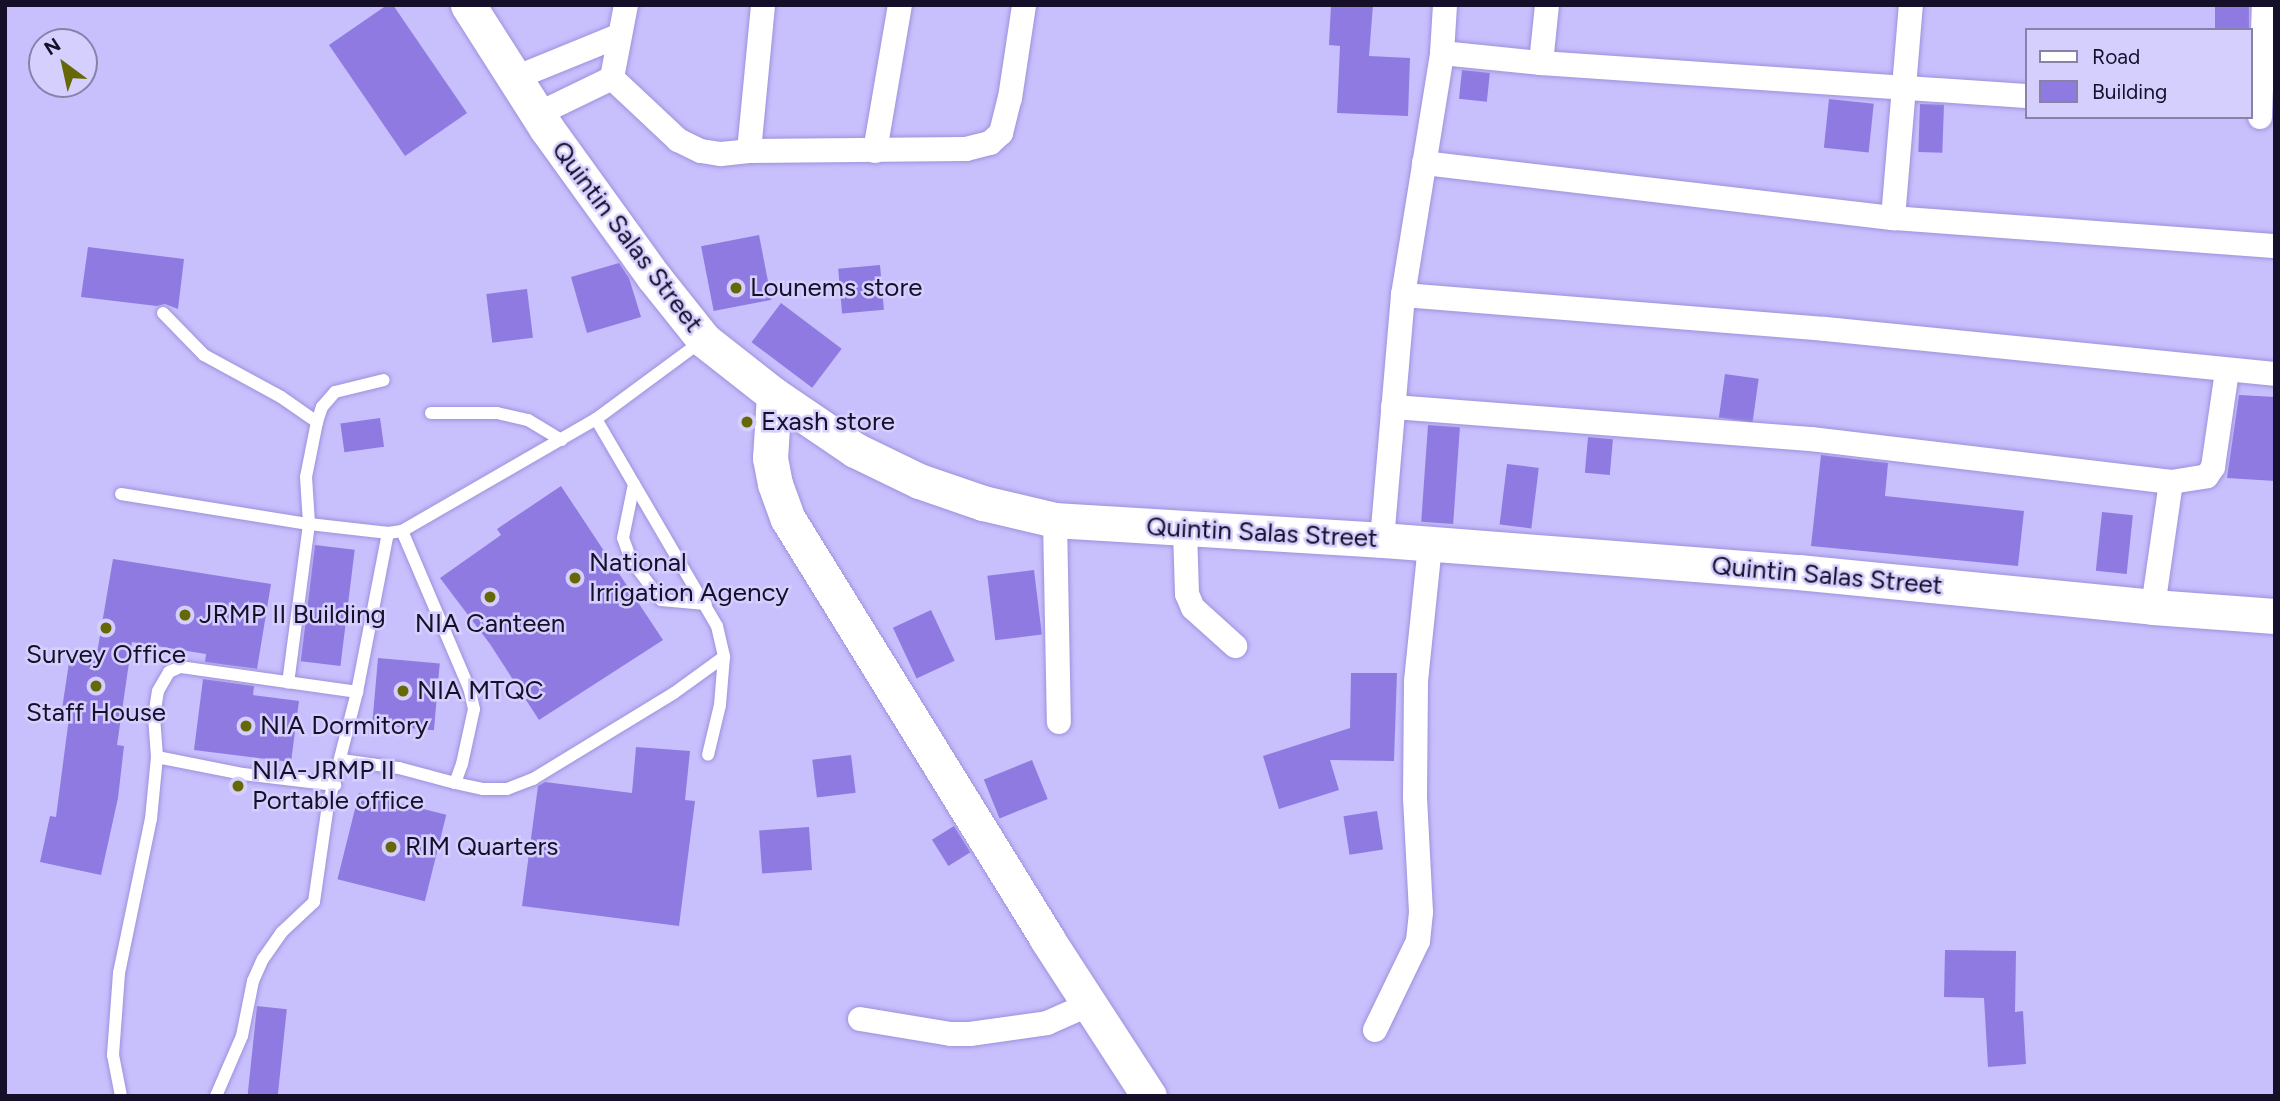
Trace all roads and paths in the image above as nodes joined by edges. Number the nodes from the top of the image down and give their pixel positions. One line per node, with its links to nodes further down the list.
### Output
1 (468, 5): 13 (main road, Quintin Salas Street)
2 (626, 5): 10 (street)
3 (763, 5): 19 (street)
4 (900, 5): 20 (street)
5 (1024, 5): 20 (street)
6 (1446, 5): 11 (street)
7 (1547, 5): 12 (street)
8 (1911, 5): 15 (street)
9 (2264, 5): 18 (street)
10 (618, 36): 13 (street); 14 (street)
11 (1442, 53): 12 (street); 21 (street)
12 (1541, 63): 15 (street)
13 (515, 78): 17 (main road, Quintin Salas Street)
14 (612, 78): 17 (street); 19 (street)
15 (1902, 85): 16 (street); 22 (street)
16 (2024, 96)
17 (538, 114): 26 (main road, Quintin Salas Street)
18 (2262, 117)
19 (749, 151): 20 (street)
20 (875, 151)
21 (1423, 163): 22 (street); 24 (street)
22 (1893, 218): 23 (street)
23 (2275, 246)
24 (1404, 295): 27 (street); 31 (street)
25 (163, 313): 34 (lane)
26 (704, 340): 30 (main road, Quintin Salas Street); 33 (lane)
27 (2227, 371): 28 (street); 36 (street)
28 (2275, 374)
29 (384, 380): 34 (lane)
30 (774, 395): 39 (main road, Quintin Salas Street); 59 (main road)
31 (1393, 407): 36 (street); 44 (street)
32 (431, 413): 35 (lane)
33 (596, 419): 35 (lane); 37 (lane)
34 (317, 422): 40 (lane)
35 (561, 440): 42 (lane)
36 (2171, 482): 47 (street)
37 (634, 484): 46 (lane); 46 (lane)
38 (121, 494): 40 (lane)
39 (1055, 520): 41 (main road, Quintin Salas Street); 53 (street)
40 (309, 524): 43 (lane); 51 (lane)
41 (1185, 530): 44 (main road, Quintin Salas Street); 49 (street)
42 (402, 531): 43 (lane); 57 (lane)
43 (388, 533): 52 (lane)
44 (1381, 540): 45 (main road, Quintin Salas Street)
45 (1430, 545): 47 (main road, Quintin Salas Street); 61 (street)
46 (706, 604): 50 (lane)
47 (2153, 607): 48 (main road, Quintin Salas Street)
48 (2275, 615)
49 (1235, 646)
50 (724, 657): 54 (lane); 57 (lane)
51 (288, 683): 52 (lane); 55 (lane)
52 (357, 692): 56 (lane)
53 (1059, 722)
54 (708, 755)
55 (157, 757): 58 (lane); 62 (lane)
56 (342, 760): 57 (lane); 58 (lane)
57 (455, 783)
58 (335, 785): 63 (lane)
59 (1090, 1004): 60 (street); 64 (main road)
60 (860, 1020)
61 (1375, 1030)
62 (121, 1096)
63 (216, 1096)
64 (1149, 1096)

